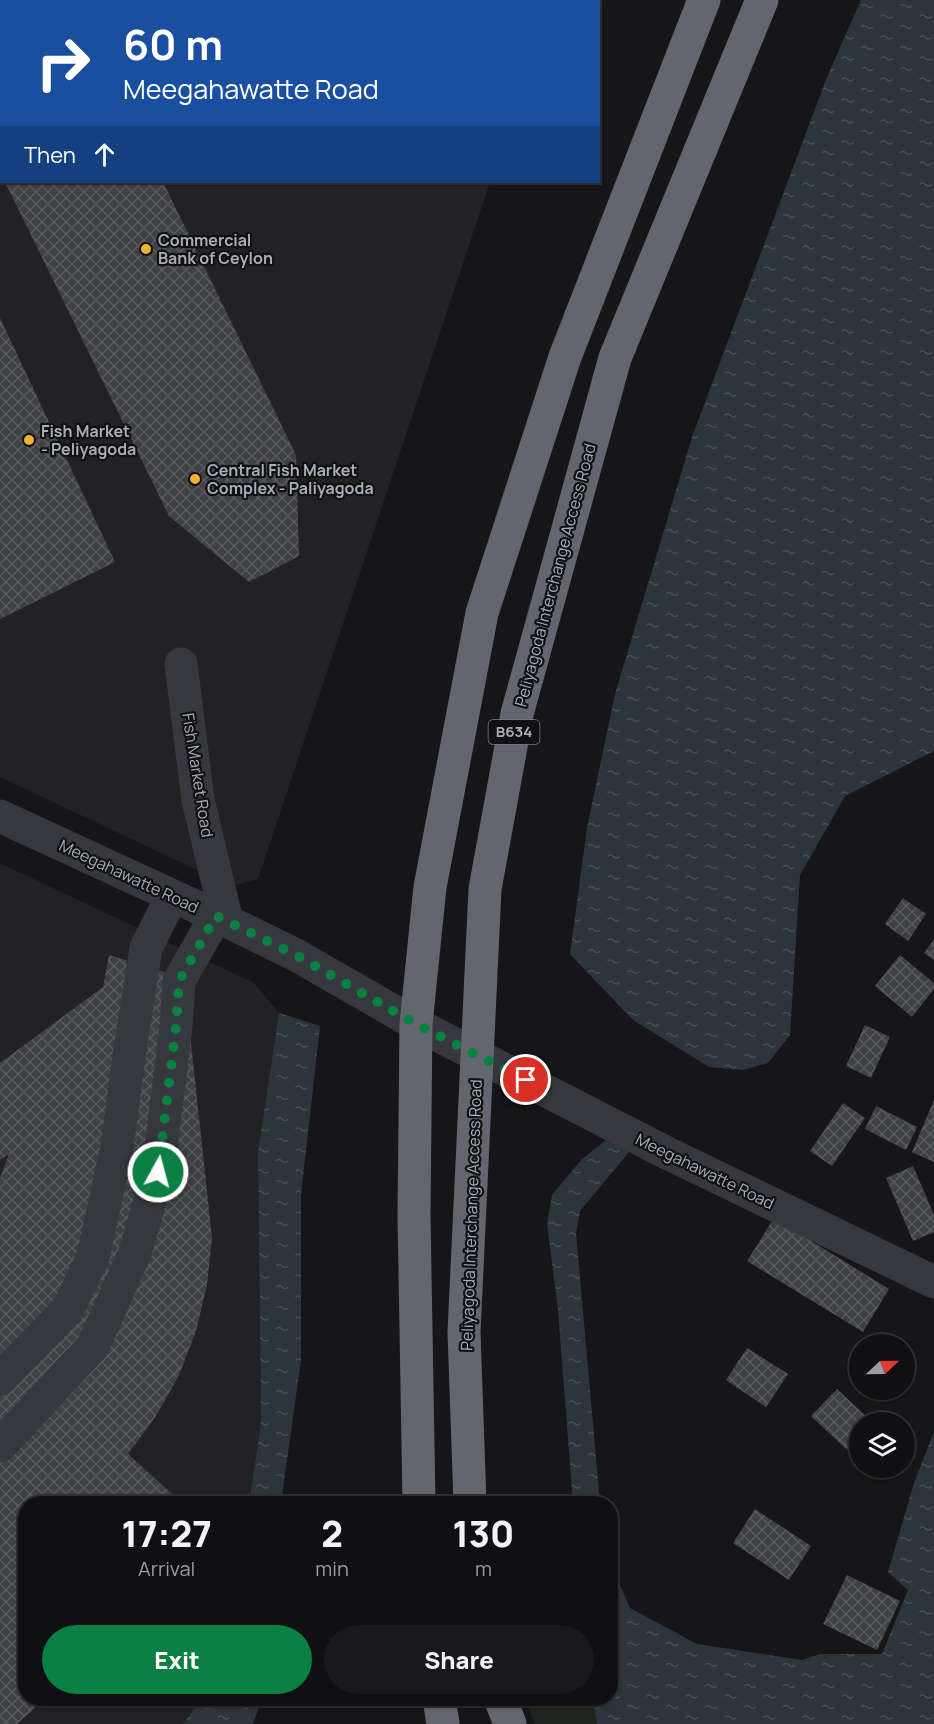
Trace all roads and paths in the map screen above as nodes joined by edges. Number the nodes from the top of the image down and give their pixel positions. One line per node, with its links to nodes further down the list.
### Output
1 (704, 0): 7 (highway)
2 (762, 0): 8 (highway, Peliyagoda Interchange Access Road / B634)
3 (181, 664): 6 (street, Fish Market Road)
4 (0, 816): 5 (street, Meegahawatte Road)
5 (172, 896): 6 (street, Meegahawatte Road); 10 (street)
6 (222, 918): 7 (street, Meegahawatte Road); 11 (street)
7 (416, 1024): 8 (street, Meegahawatte Road); 12 (highway)
8 (477, 1056): 9 (street, Meegahawatte Road); 13 (highway, Peliyagoda Interchange Access Road / B634)
9 (934, 1282)
10 (0, 1379)
11 (0, 1446)
12 (419, 1496)
13 (470, 1496)
14 (432, 1706): 18 (highway)
15 (440, 1706): 19 (highway)
16 (489, 1706): 20 (highway)
17 (503, 1706): 21 (highway)
18 (430, 1724)
19 (443, 1724)
20 (491, 1724)
21 (510, 1724)

